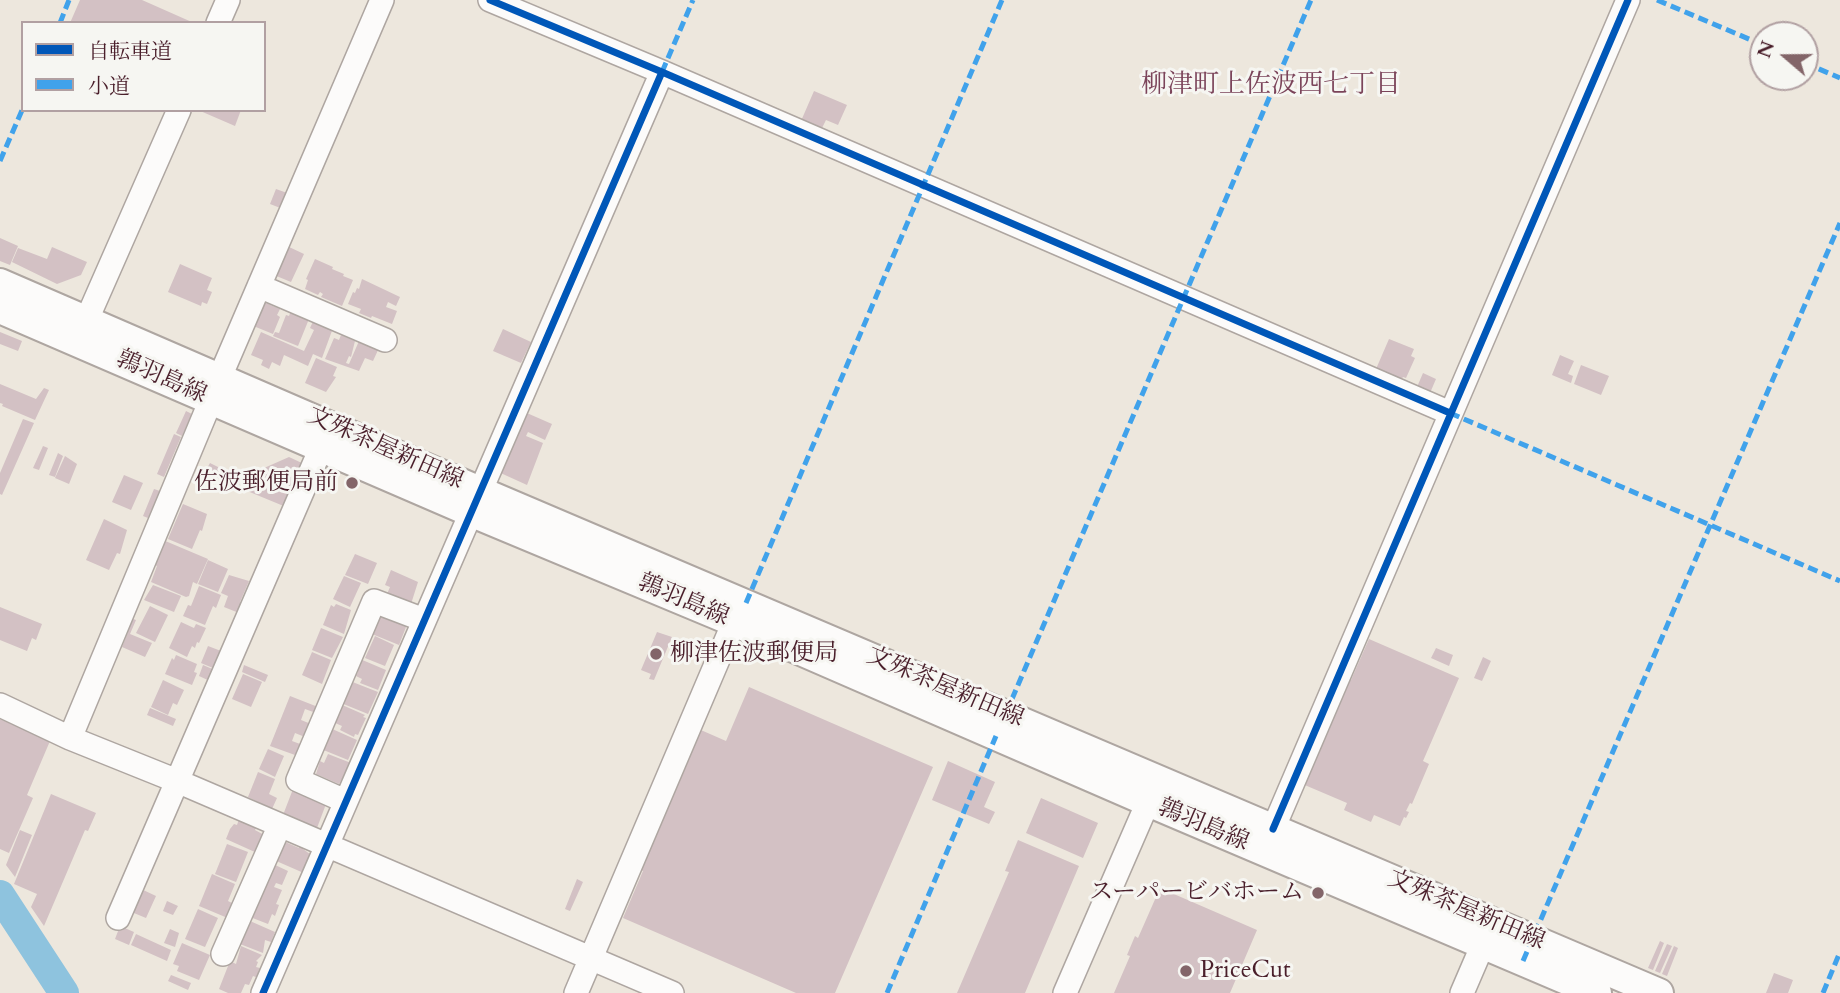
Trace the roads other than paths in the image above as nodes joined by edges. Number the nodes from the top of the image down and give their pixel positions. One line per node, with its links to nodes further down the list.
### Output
1 (228, 0): 5 (street)
2 (382, 0): 9 (street)
3 (490, 0): 6 (street)
4 (1628, 0): 14 (street)
5 (219, 21)
6 (662, 72): 14 (street); 16 (street)
7 (178, 112): 11 (street)
8 (0, 284): 11 (main road)
9 (259, 286): 12 (street); 13 (street)
10 (0, 309): 11 (main road, 鶉羽島線)
11 (82, 330): 13 (main road, 鶉羽島線)
12 (385, 340)
13 (216, 389): 15 (main road, 鶉羽島線); 16 (main road, 文殊茶屋新田線); 20 (street)
14 (1450, 413): 25 (street)
15 (321, 448): 16 (main road, 鶉羽島線); 21 (street)
16 (475, 501): 17 (street); 18 (main road, 鶉羽島線); 25 (main road, 文殊茶屋新田線)
17 (424, 620): 22 (street); 22 (street)
18 (734, 622): 23 (main road, 鶉羽島線); 30 (street)
19 (0, 705): 20 (street)
20 (70, 738): 21 (street)
21 (177, 781): 24 (street); 27 (street)
22 (345, 801): 26 (street)
23 (1148, 802): 28 (main road, 鶉羽島線); 34 (street)
24 (279, 827): 26 (street); 29 (street)
25 (1273, 829): 28 (main road, 文殊茶屋新田線)
26 (326, 846): 30 (street); 31 (street)
27 (118, 918)
28 (1488, 933): 35 (street); 36 (main road, 鶉羽島線); 37 (main road, 文殊茶屋新田線)
29 (223, 954)
30 (591, 957): 32 (street); 33 (street)
31 (263, 993)
32 (576, 993)
33 (672, 993)
34 (1065, 993)
35 (1462, 993)
36 (1597, 993)
37 (1659, 993)

